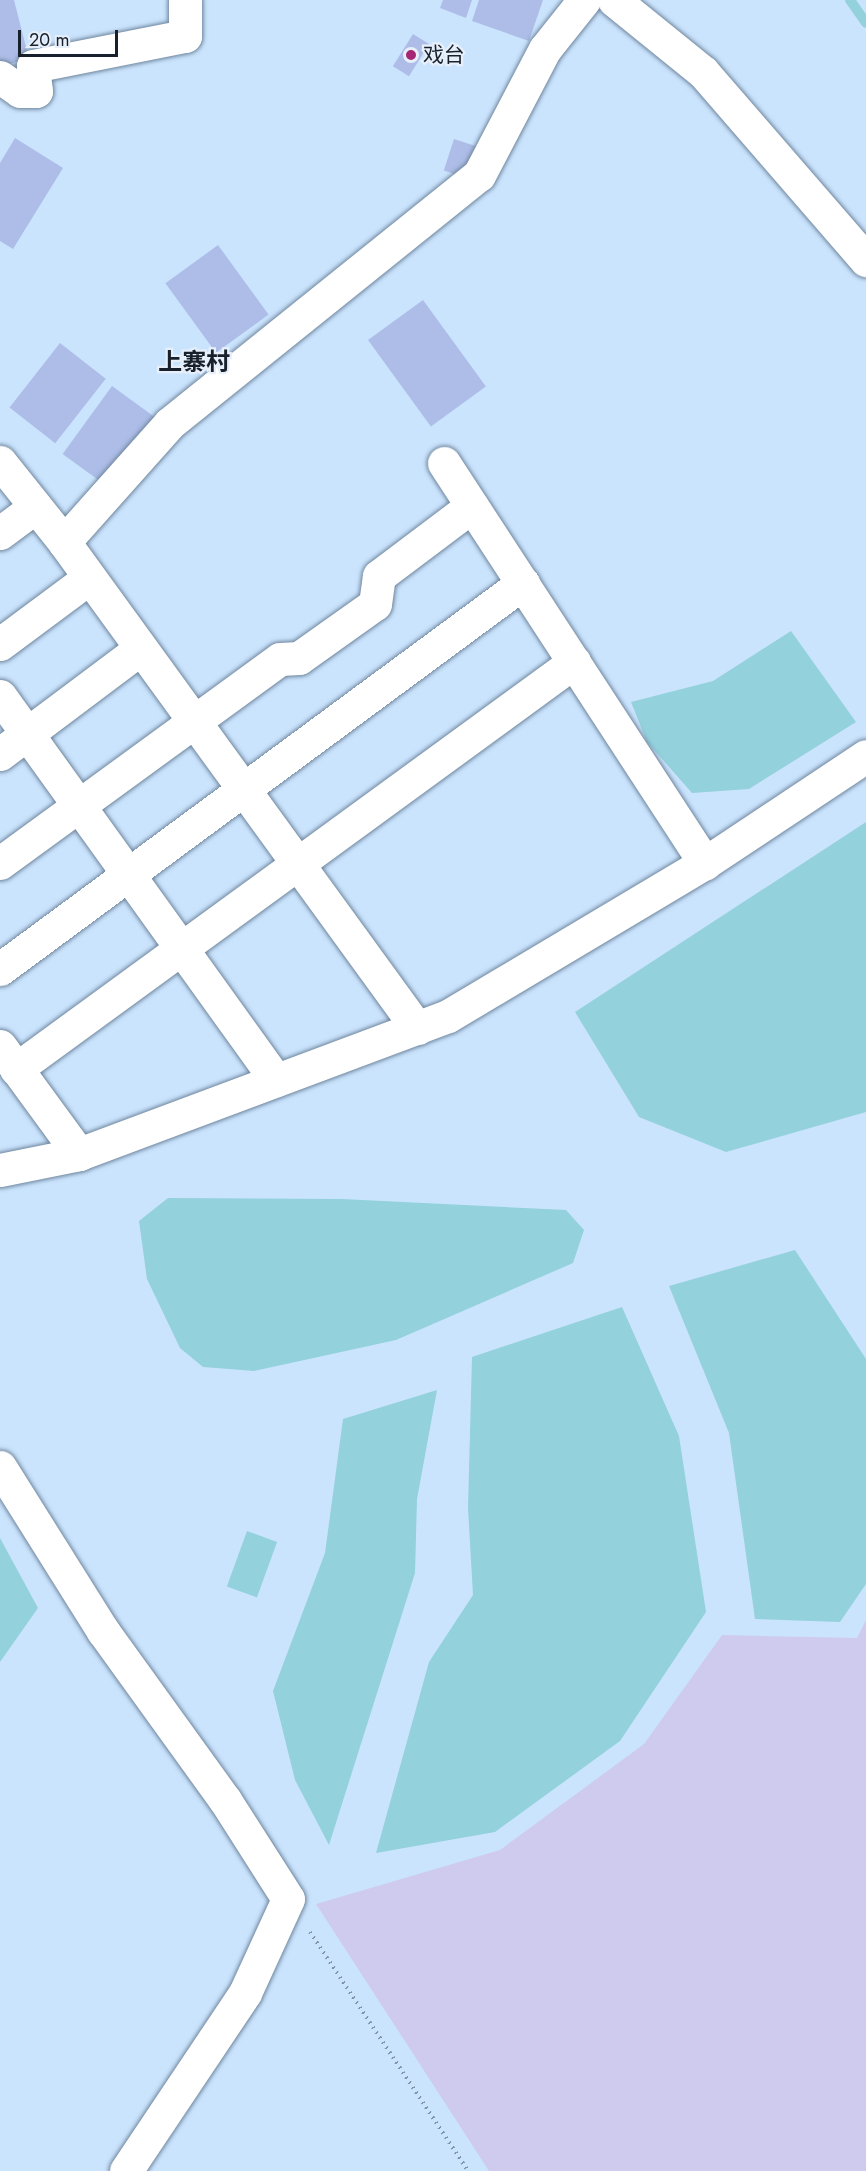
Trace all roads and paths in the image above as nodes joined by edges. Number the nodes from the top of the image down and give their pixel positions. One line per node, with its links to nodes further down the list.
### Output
1 (184, 0): 4 (street)
2 (584, 0): 11 (street)
3 (614, 0): 5 (street)
4 (0, 77)
5 (866, 260)
6 (0, 462): 9 (street)
7 (444, 463): 8 (street)
8 (472, 506): 13 (street); 18 (street)
9 (35, 507): 10 (street); 11 (street)
10 (0, 533)
11 (64, 542): 12 (street)
12 (89, 578): 14 (street); 15 (street)
13 (523, 583): 16 (street); 22 (street)
14 (0, 644)
15 (141, 648): 18 (street); 19 (street)
16 (574, 662): 25 (street); 26 (street)
17 (0, 696): 19 (street)
18 (194, 722): 22 (street); 23 (street)
19 (27, 734): 20 (street); 23 (street)
20 (0, 754)
21 (866, 756): 25 (street)
22 (243, 789): 26 (street); 27 (street)
23 (79, 806): 24 (street); 27 (street)
24 (0, 863)
25 (705, 863): 30 (street)
26 (298, 864): 28 (street); 30 (street)
27 (128, 874): 28 (street); 29 (street)
28 (182, 948): 31 (street); 32 (street)
29 (0, 969)
30 (417, 1028): 32 (street)
31 (8, 1058): 33 (street)
32 (276, 1080): 33 (street)
33 (79, 1154): 34 (street)
34 (0, 1170)
35 (0, 1467): 36 (street)
36 (288, 1899): 37 (street); 38 (path)
37 (126, 2171)
38 (468, 2171)

